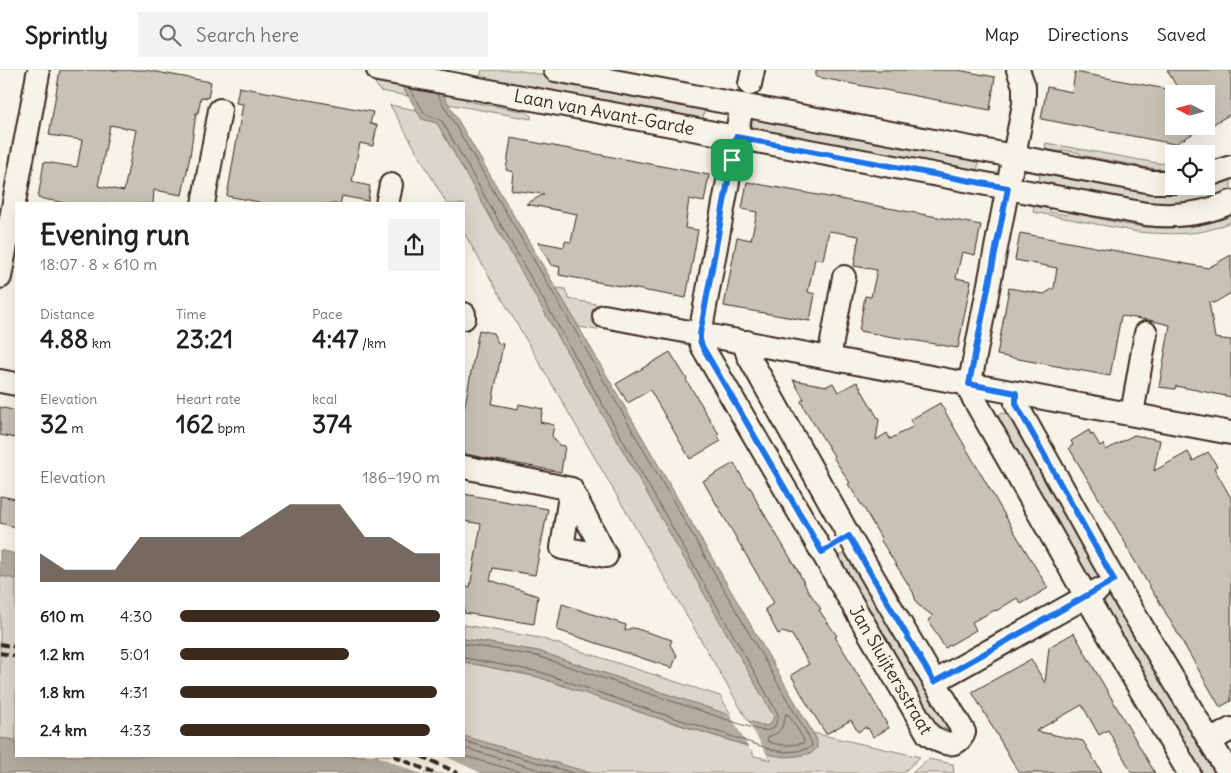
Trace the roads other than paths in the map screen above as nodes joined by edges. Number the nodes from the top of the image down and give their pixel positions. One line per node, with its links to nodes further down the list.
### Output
1 (555, 70): 6 (street, Laan van Avant-Garde)
2 (1018, 70): 9 (street)
3 (385, 71): 5 (street, Laan van Avant-Garde)
4 (38, 74): 16 (street)
5 (455, 79): 8 (street, Laan van Avant-Garde)
6 (742, 105): 8 (street); 9 (street, Laan van Avant-Garde)
7 (220, 110): 14 (street)
8 (736, 137): 13 (street, Laan van Avant-Garde); 21 (street)
9 (1014, 156): 12 (street, Laan van Avant-Garde); 13 (street)
10 (1231, 167): 11 (street)
11 (1215, 173)
12 (1165, 182)
13 (1008, 188): 15 (street, Laan van Avant-Garde); 26 (street)
14 (203, 202)
15 (1231, 202)
16 (8, 228): 17 (street)
17 (0, 277)
18 (844, 277): 23 (street)
19 (604, 316): 21 (street)
20 (1146, 333): 28 (street)
21 (700, 334): 22 (street); 33 (street, Jan Sluijtersstraat)
22 (747, 342): 23 (street); 32 (street, Jan Sluijtersstraat)
23 (829, 358): 26 (street)
24 (0, 381): 25 (street)
25 (15, 384)
26 (969, 384): 27 (street); 35 (street)
27 (1016, 393): 28 (street); 34 (street)
28 (1132, 414): 29 (street)
29 (1231, 433)
30 (465, 468): 31 (street)
31 (571, 490)
32 (849, 536): 33 (street); 36 (street, Jan Sluijtersstraat)
33 (822, 552): 36 (street, Jan Sluijtersstraat)
34 (1114, 580): 35 (street); 38 (street)
35 (1086, 596): 36 (street); 39 (street)
36 (934, 682)
37 (1231, 729): 38 (street)
38 (1210, 741): 40 (street)
39 (1189, 773)
40 (1229, 773)

